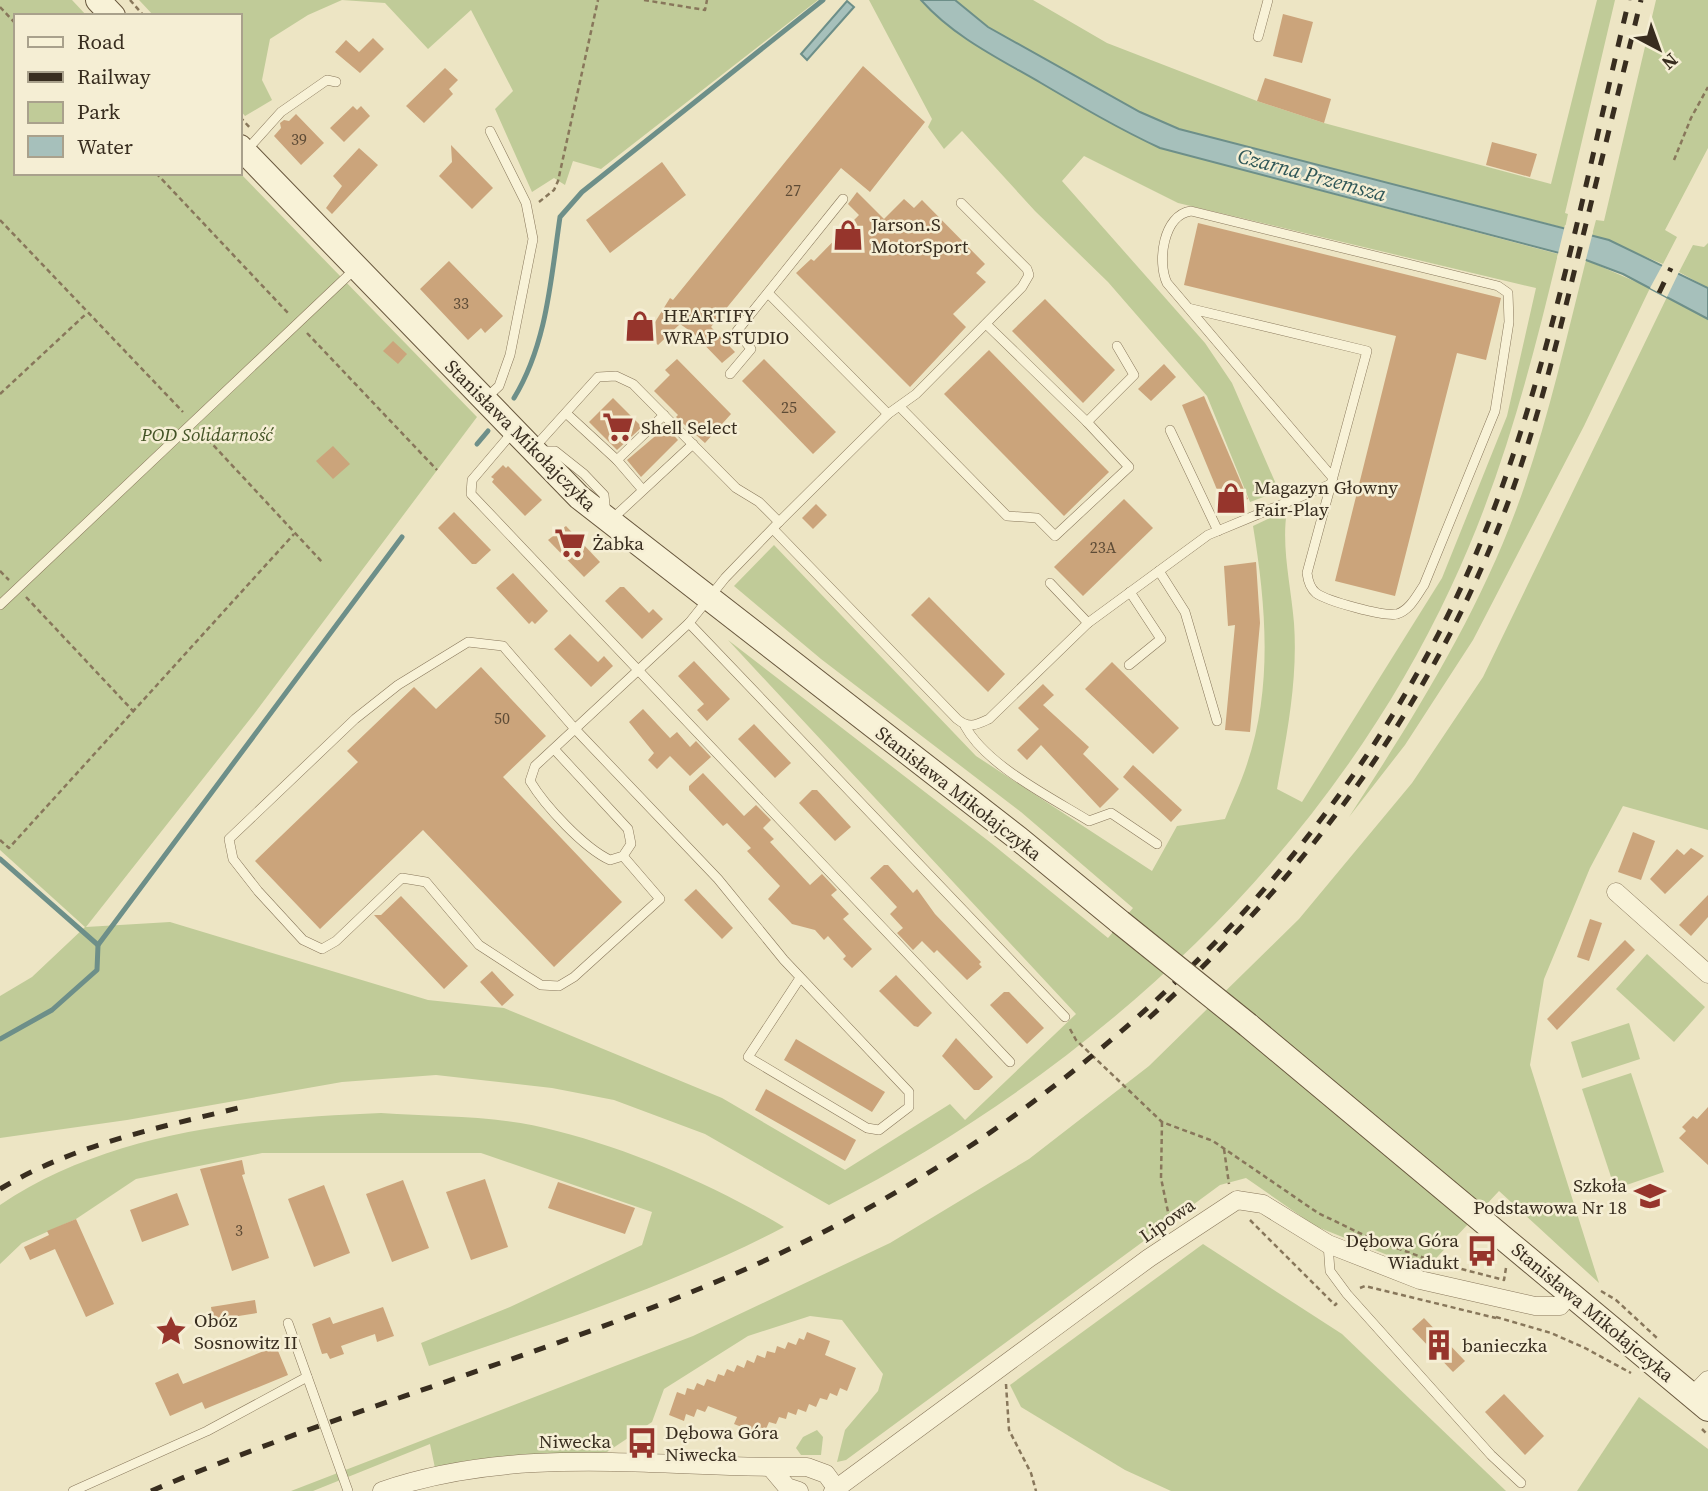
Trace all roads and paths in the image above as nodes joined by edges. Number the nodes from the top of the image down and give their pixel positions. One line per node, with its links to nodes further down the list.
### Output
1 (98, 0): 8 (street)
2 (130, 0): 9 (path)
3 (598, 0): 19 (path)
4 (643, 0): 5 (path)
5 (707, 0)
6 (1268, 0): 11 (lane)
7 (0, 7): 10 (path)
8 (111, 14)
9 (142, 14)
10 (14, 22)
11 (1258, 37)
12 (336, 82): 15 (lane)
13 (1708, 87): 16 (path)
14 (490, 131): 19 (lane)
15 (242, 150): 21 (street, Stanisława Mikołajczyka)
16 (1674, 160)
17 (843, 199): 22 (lane)
18 (961, 203): 25 (lane)
19 (527, 210): 29 (lane)
20 (0, 219): 24 (path)
21 (356, 267): 29 (street, Stanisława Mikołajczyka); 35 (lane)
22 (768, 293): 27 (lane); 32 (lane)
23 (1188, 308): 41 (lane); 41 (lane); 41 (lane)
24 (89, 313): 28 (path); 35 (path)
25 (986, 324): 30 (lane); 34 (lane)
26 (1118, 346): 34 (lane)
27 (730, 373)
28 (0, 394)
29 (484, 401): 37 (street, Stanisława Mikołajczyka)
30 (900, 407): 32 (lane); 34 (lane)
31 (567, 414): 33 (lane); 39 (lane); 40 (lane)
32 (888, 414): 44 (lane)
33 (664, 415): 38 (lane); 40 (lane)
34 (1087, 422)
35 (193, 423): 46 (path); 51 (lane)
36 (1170, 430): 45 (lane)
37 (514, 432): 39 (street, Stanisława Mikołajczyka); 58 (lane)
38 (692, 444): 42 (lane); 44 (lane)
39 (532, 451): 43 (street, Stanisława Mikołajczyka)
40 (617, 460): 42 (lane)
41 (1332, 481): 45 (lane)
42 (642, 489): 43 (lane)
43 (608, 520): 53 (street, Stanisława Mikołajczyka)
44 (776, 526): 53 (lane); 61 (lane)
45 (1218, 531): 49 (lane)
46 (294, 534): 47 (path); 59 (path)
47 (322, 562)
48 (0, 571): 51 (path)
49 (1159, 571): 52 (lane); 60 (lane)
50 (1051, 583): 56 (lane)
51 (17, 588): 54 (lane); 59 (path)
52 (1130, 592): 56 (lane); 57 (lane)
53 (711, 599): 55 (lane); 80 (street, Stanisława Mikołajczyka, bridge)
54 (0, 605)
55 (689, 623): 58 (lane); 70 (lane)
56 (1088, 623): 61 (lane)
57 (1129, 665)
58 (638, 670): 62 (lane); 71 (lane)
59 (134, 712): 64 (path)
60 (1217, 721)
61 (965, 726): 65 (lane)
62 (575, 729): 63 (lane); 66 (lane); 69 (lane)
63 (554, 749): 66 (lane); 66 (lane)
64 (0, 840)
65 (1157, 844)
66 (623, 856)
67 (1616, 892): 68 (street)
68 (1708, 974)
69 (800, 978): 69 (lane)
70 (1065, 1017): 72 (path)
71 (1010, 1062)
72 (1162, 1122): 73 (path); 75 (path)
73 (1224, 1149): 74 (path); 78 (path)
74 (1239, 1205): 76 (street); 79 (path); 86 (street, Lipowa)
75 (1162, 1229)
76 (1328, 1244): 79 (lane); 81 (street)
77 (1506, 1268): 78 (path)
78 (1504, 1280): 81 (path)
79 (1347, 1294): 82 (path); 90 (lane)
80 (1570, 1294): 81 (street); 87 (street, Stanisława Mikołajczyka)
81 (1500, 1298): 82 (path)
82 (1496, 1318): 84 (path)
83 (288, 1323): 85 (lane)
84 (1632, 1374)
85 (307, 1377): 93 (lane); 94 (lane)
86 (1000, 1380): 92 (street, Lipowa); 96 (path)
87 (1702, 1403): 88 (path)
88 (1708, 1435)
89 (771, 1468): 91 (street); 92 (street, Niwecka); 95 (street, Niwecka)
90 (1521, 1483)
91 (791, 1490)
92 (835, 1490)
93 (73, 1491)
94 (348, 1491)
95 (382, 1491)
96 (1036, 1491)

